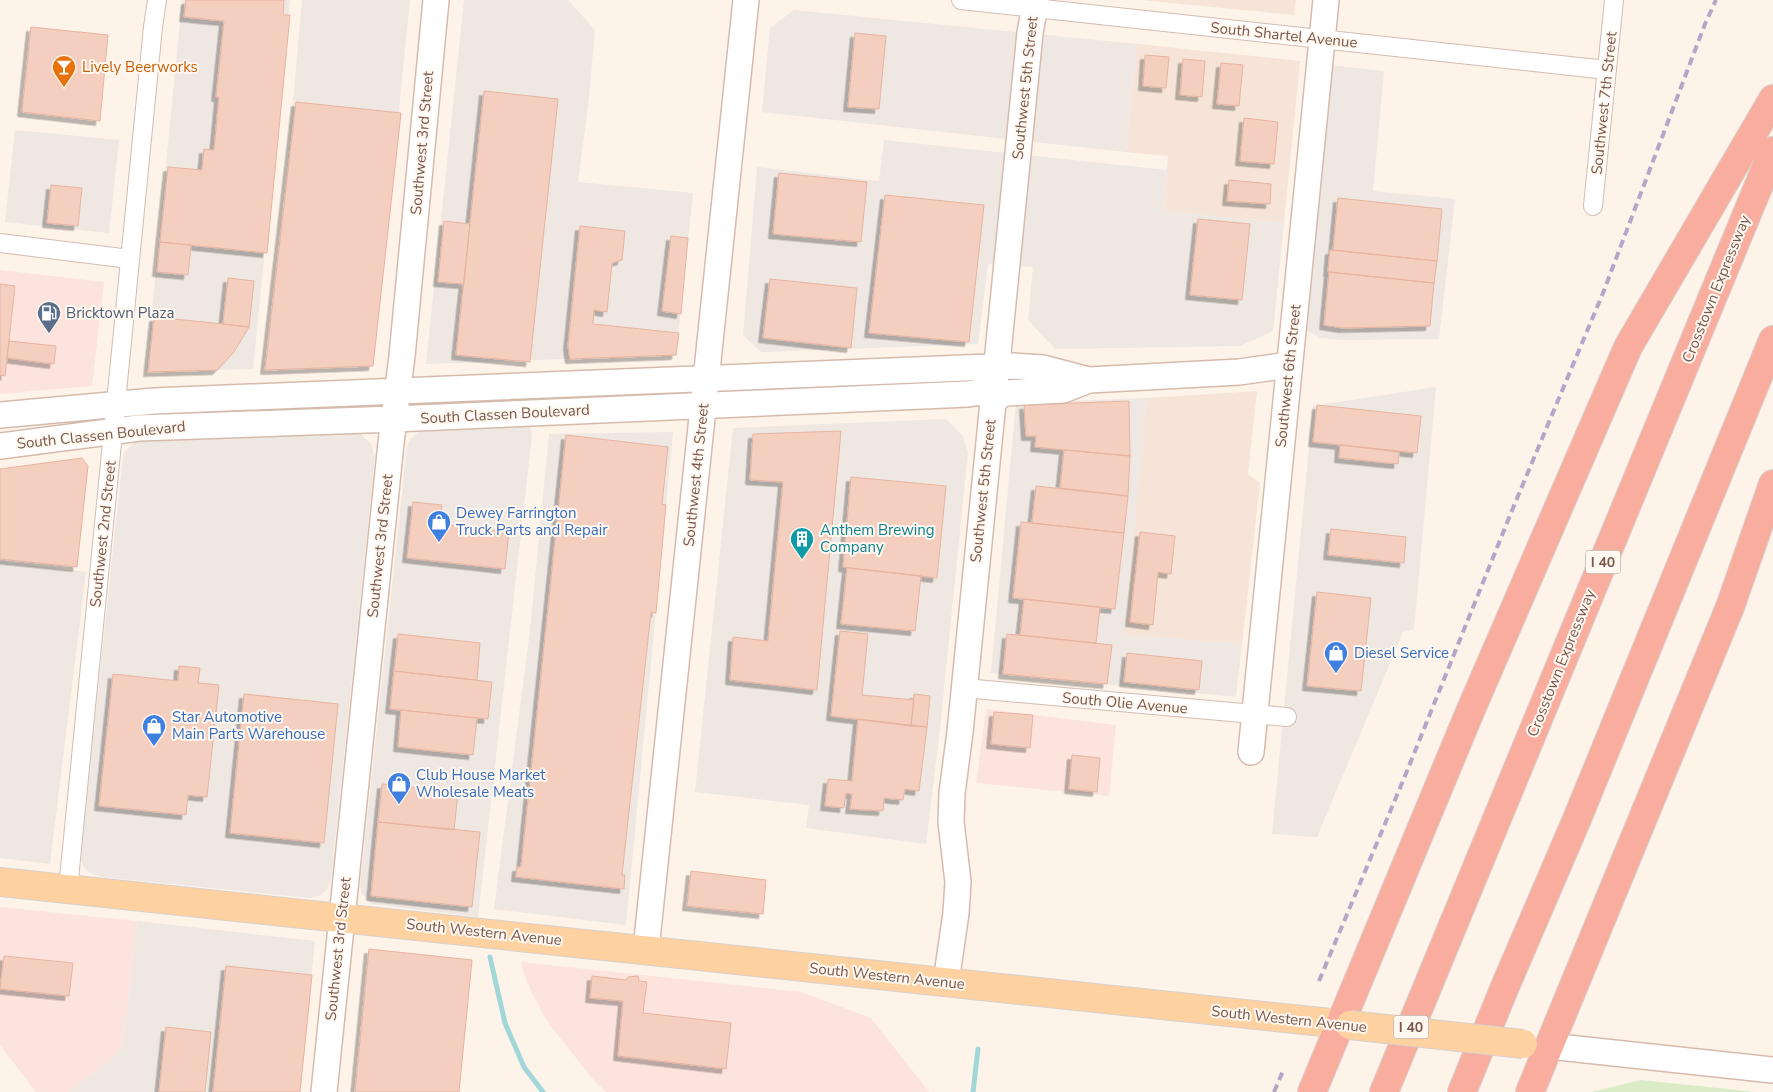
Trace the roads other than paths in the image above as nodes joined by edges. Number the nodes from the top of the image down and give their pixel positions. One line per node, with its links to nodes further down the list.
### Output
1 (157, 0): 14 (street, Southwest 2nd Street)
2 (436, 0): 20 (street, Southwest 3rd Street)
3 (746, 0): 18 (street, Southwest 4th Street)
4 (960, 0): 7 (street, South Shartel Avenue)
5 (1326, 0): 8 (street, Southwest 6th Street)
6 (1614, 0): 9 (street, Southwest 7th Street)
7 (1035, 4): 8 (street, South Shartel Avenue); 17 (street, Southwest 5th Street)
8 (1321, 38): 9 (street, South Shartel Avenue); 16 (street, Southwest 6th Street)
9 (1607, 70): 12 (street, Southwest 7th Street)
10 (1773, 99): 38 (highway)
11 (1773, 151): 43 (highway, Crosstown Expressway / I 40)
12 (1593, 206)
13 (0, 243): 14 (street)
14 (130, 259): 21 (street, Southwest 2nd Street)
15 (1773, 340): 44 (highway)
16 (1289, 365): 19 (street, South Classen Boulevard); 30 (street, Southwest 6th Street)
17 (996, 366): 18 (street, South Classen Boulevard); 19 (street, South Classen Boulevard); 22 (street, Southwest 5th Street); 23 (street, South Classen Boulevard)
18 (706, 378): 20 (street, South Classen Boulevard); 23 (street, Southwest 4th Street)
19 (1090, 380): 22 (street, South Classen Boulevard)
20 (397, 391): 21 (street, South Classen Boulevard); 25 (street, Southwest 3rd Street)
21 (116, 404): 24 (street, South Classen Boulevard); 26 (street, Southwest 2nd Street)
22 (992, 404): 29 (street, Southwest 5th Street)
23 (703, 406): 25 (street, South Classen Boulevard); 36 (street, Southwest 4th Street)
24 (0, 415)
25 (394, 419): 26 (street, South Classen Boulevard); 35 (street, Southwest 3rd Street)
26 (113, 431): 27 (street, South Classen Boulevard); 34 (street, Southwest 2nd Street)
27 (0, 446)
28 (1773, 484): 39 (highway)
29 (964, 688): 30 (street, South Olie Avenue); 37 (street, Southwest 5th Street)
30 (1254, 715): 31 (street, South Olie Avenue); 32 (street, Southwest 6th Street)
31 (1286, 717)
32 (1251, 752)
33 (0, 882): 34 (main road, South Western Avenue)
34 (68, 889): 35 (main road, South Western Avenue)
35 (342, 917): 36 (main road, South Western Avenue); 41 (street, Southwest 3rd Street)
36 (646, 949): 37 (main road, South Western Avenue)
37 (946, 982): 38 (main road, South Western Avenue)
38 (1345, 1025): 39 (main road, South Western Avenue, bridge); 42 (highway)
39 (1536, 1045): 40 (street, South Western Avenue); 45 (highway)
40 (1773, 1070)
41 (324, 1092)
42 (1312, 1092)
43 (1384, 1092)
44 (1462, 1092)
45 (1530, 1092)

